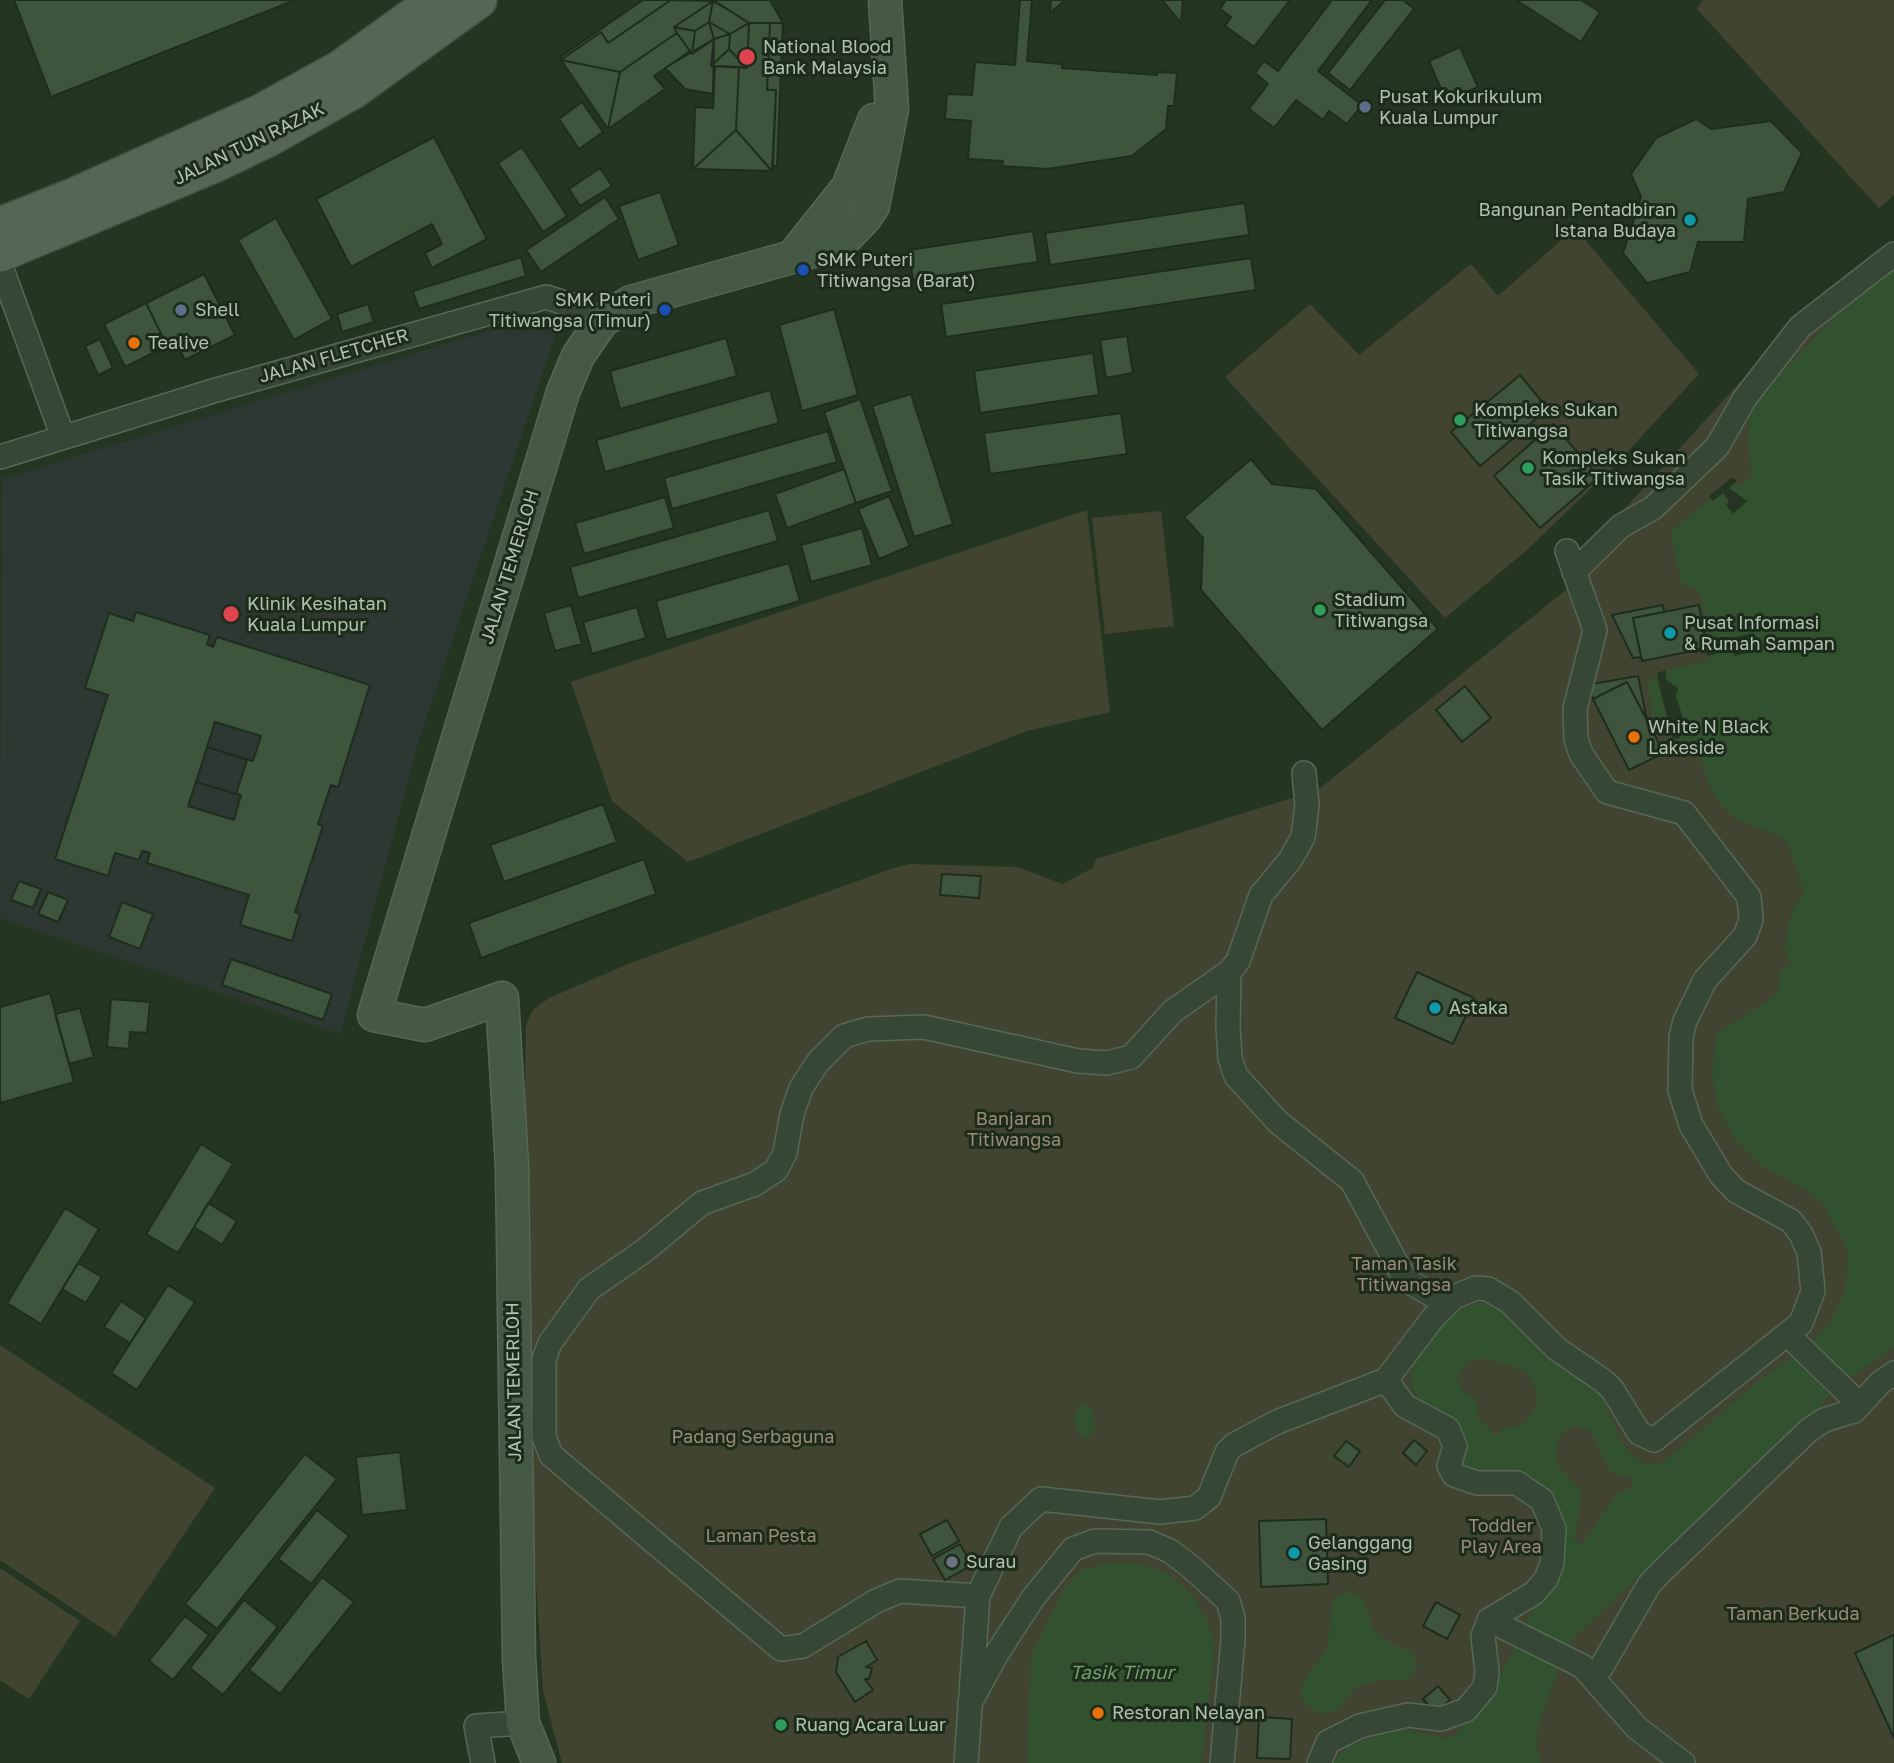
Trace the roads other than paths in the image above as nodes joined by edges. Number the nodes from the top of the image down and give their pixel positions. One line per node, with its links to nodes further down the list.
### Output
1 (435, 0): 4 (main road, JALAN TUN RAZAK)
2 (479, 0): 5 (main road, JALAN TUN RAZAK)
3 (885, 0): 8 (street, JALAN TEMERLOH)
4 (0, 225)
5 (0, 254)
6 (1894, 254): 14 (street)
7 (0, 264): 9 (street)
8 (602, 321): 9 (street, JALAN FLETCHER); 22 (street, JALAN TEMERLOH)
9 (63, 437): 10 (street, JALAN FLETCHER)
10 (0, 457)
11 (1304, 773): 12 (street)
12 (1229, 972): 13 (street); 18 (street)
13 (1454, 1297): 14 (street); 16 (street)
14 (1788, 1335): 17 (street)
15 (1894, 1373): 17 (street)
16 (1386, 1380): 18 (street); 19 (street)
17 (1860, 1405): 20 (street)
18 (978, 1596): 21 (street)
19 (1489, 1620): 20 (street); 27 (street)
20 (1595, 1678): 28 (street)
21 (970, 1703): 25 (street); 26 (street)
22 (523, 1723): 23 (street); 24 (street, JALAN TEMERLOH)
23 (483, 1763)
24 (539, 1763)
25 (966, 1763)
26 (1222, 1763)
27 (1319, 1763)
28 (1683, 1763)

